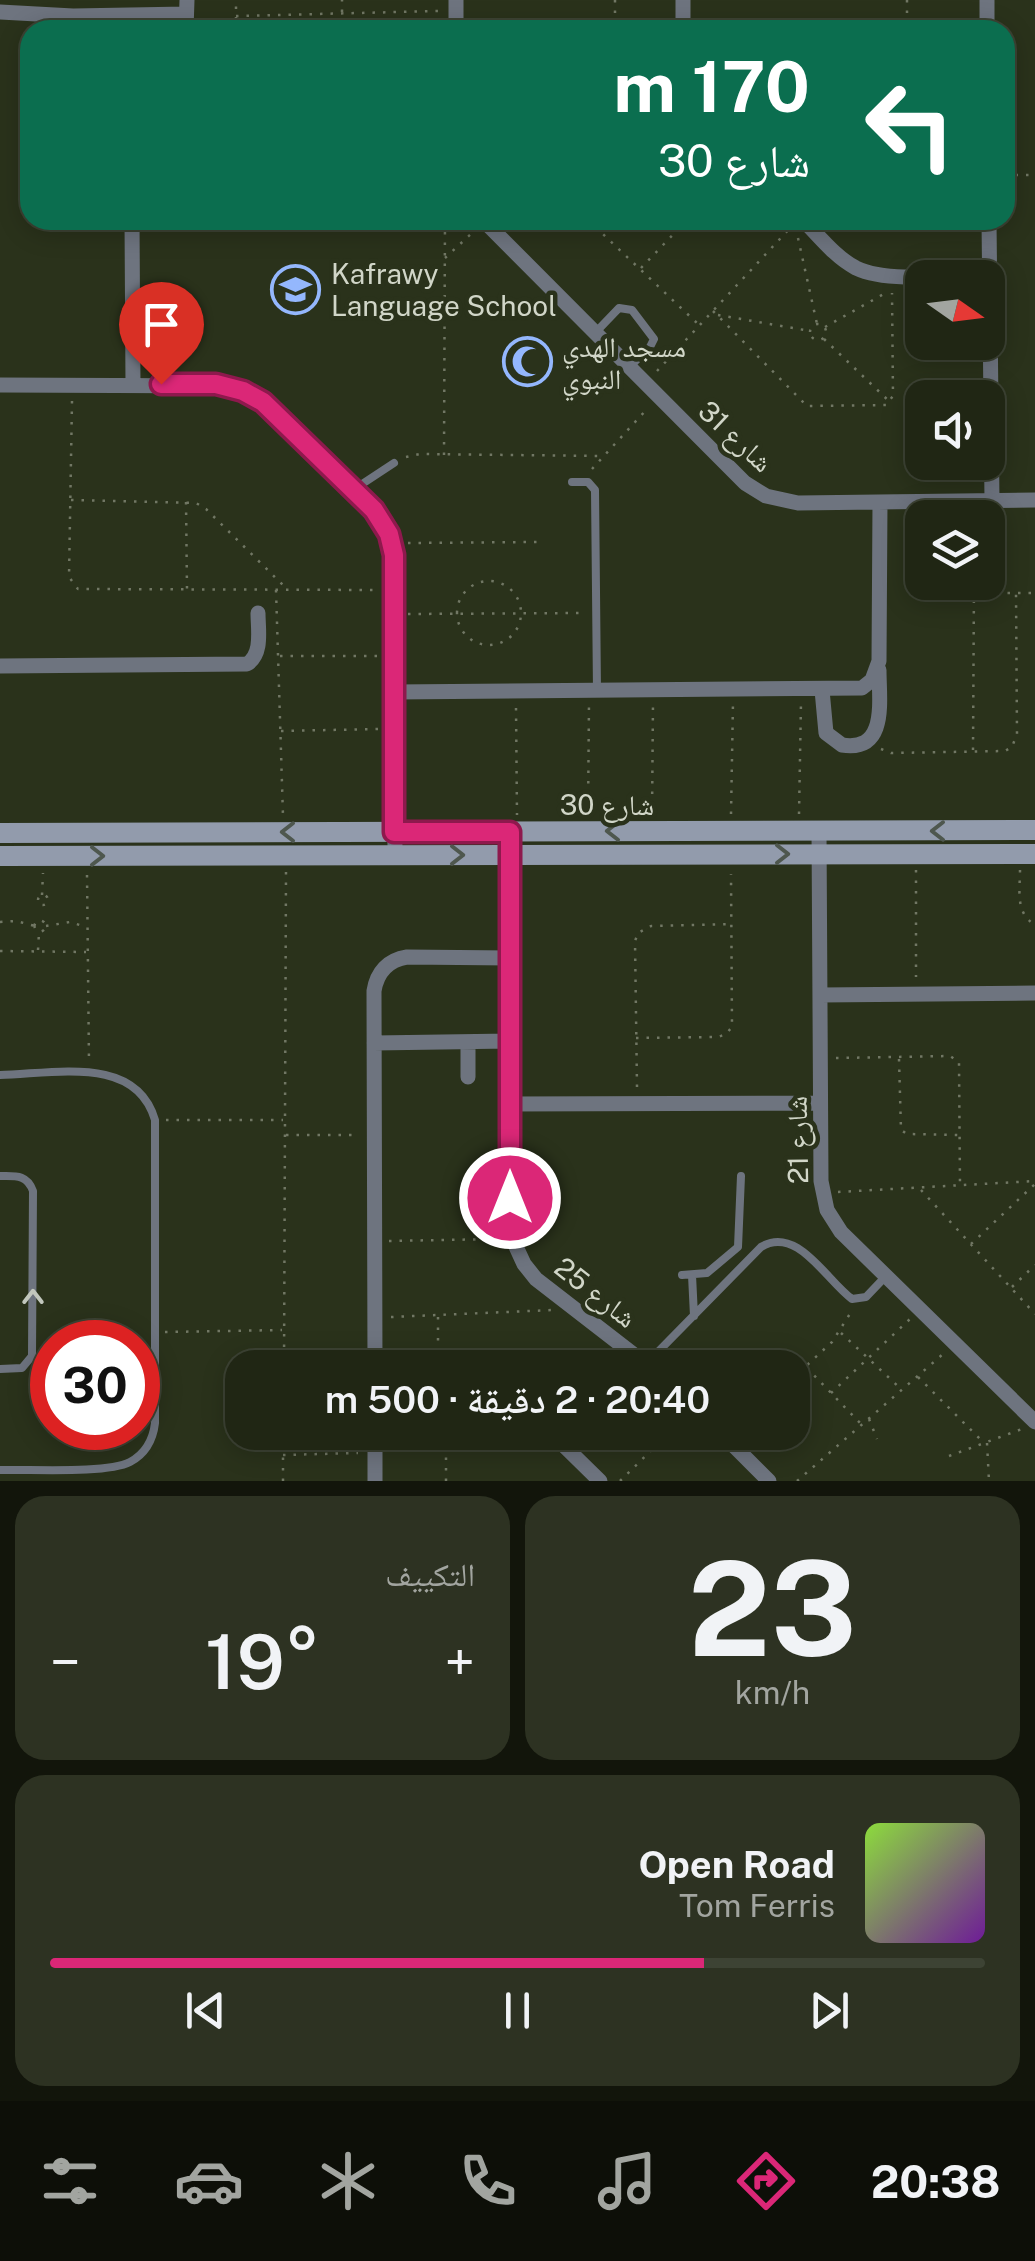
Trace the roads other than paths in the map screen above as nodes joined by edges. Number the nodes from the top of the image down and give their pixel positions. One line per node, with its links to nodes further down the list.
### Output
1 (0, 12): 2 (street)
2 (186, 15)
3 (132, 230): 13 (street)
4 (492, 230): 9 (street, شارع 31)
5 (813, 230): 8 (street)
6 (990, 230): 7 (street)
7 (990, 260)
8 (905, 276)
9 (595, 333): 11 (street, شارع 31); 11 (lane)
10 (991, 360): 17 (street)
11 (629, 367): 20 (street, شارع 31)
12 (0, 384): 13 (street)
13 (133, 384): 16 (street)
14 (394, 463): 16 (lane)
15 (576, 482): 26 (lane)
16 (354, 490): 27 (street)
17 (992, 500)
18 (1035, 500): 19 (street, شارع 31)
19 (1005, 501)
20 (880, 502): 21 (street, شارع 31); 23 (street)
21 (905, 502)
22 (258, 613): 24 (street)
23 (879, 661): 25 (street); 25 (street)
24 (0, 666)
25 (822, 690): 26 (street)
26 (593, 691): 27 (street)
27 (394, 692): 30 (street)
28 (1035, 830): 29 (street, شارع 30, one-way to 29)
29 (809, 831): 31 (street, شارع 30, one-way to 31); 33 (street, شارع 21)
30 (394, 832): 31 (street, شارع 30); 32 (street, شارع 30, one-way to 32); 35 (street)
31 (514, 832): 36 (street)
32 (0, 833)
33 (819, 854): 34 (street, شارع 30); 36 (street, شارع 30, one-way to 33); 40 (street, شارع 21)
34 (1028, 854)
35 (395, 855): 36 (street, شارع 30, one-way to 36); 37 (street, شارع 30, one-way to 35)
36 (510, 855): 38 (street)
37 (0, 856)
38 (510, 958): 41 (street); 43 (street)
39 (1035, 993): 40 (street)
40 (820, 995): 47 (street, شارع 21)
41 (510, 1041): 42 (street); 46 (street)
42 (468, 1042): 43 (street); 45 (street)
43 (374, 1043): 54 (street)
44 (0, 1075): 62 (lane)
45 (468, 1076)
46 (510, 1104): 47 (street); 55 (street, شارع 25)
47 (820, 1104): 52 (street, شارع 21)
48 (0, 1176): 57 (lane, one-way to 48)
49 (742, 1176): 51 (lane)
50 (682, 1275): 51 (lane)
51 (692, 1275): 53 (lane)
52 (886, 1276): 53 (lane); 58 (street, شارع 21)
53 (694, 1316): 56 (lane)
54 (374, 1350)
55 (629, 1350)
56 (663, 1350)
57 (0, 1370)
58 (1035, 1423)
59 (375, 1450): 63 (street)
60 (568, 1450): 64 (street)
61 (738, 1450): 65 (street)
62 (0, 1470)
63 (375, 1481)
64 (600, 1481)
65 (770, 1481)

